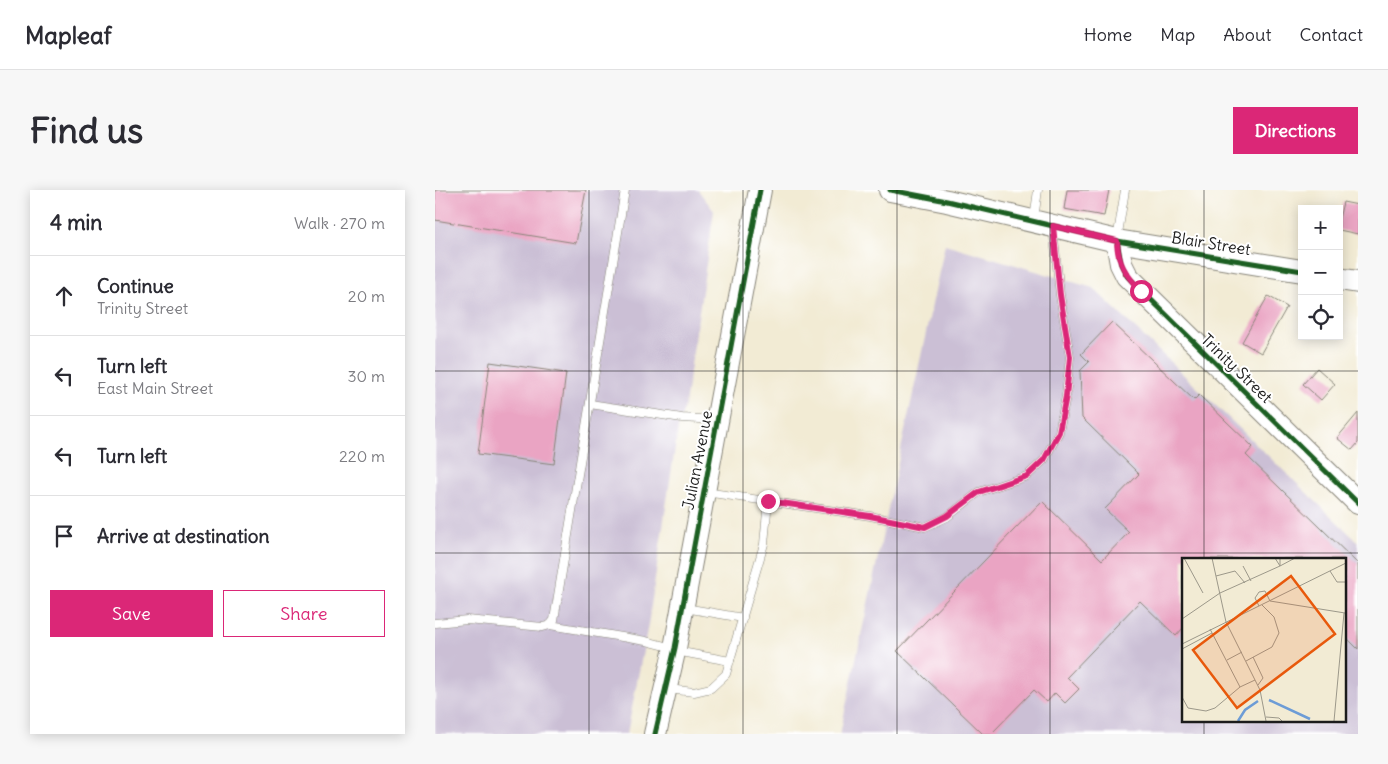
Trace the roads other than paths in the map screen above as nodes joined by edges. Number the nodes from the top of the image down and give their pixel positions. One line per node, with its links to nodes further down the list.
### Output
1 (625, 190): 11 (lane)
2 (760, 190): 12 (street, Julian Avenue)
3 (890, 190): 6 (street, Blair Street)
4 (1038, 190): 6 (lane)
5 (1125, 190): 7 (lane)
6 (1043, 224): 7 (street, Blair Street); 14 (lane)
7 (1117, 241): 8 (street, Blair Street); 15 (street, Trinity Street)
8 (1298, 270)
9 (1343, 279): 10 (street)
10 (1358, 282)
11 (590, 404): 12 (lane); 19 (lane)
12 (717, 420): 13 (street, Julian Avenue)
13 (704, 492): 14 (lane); 16 (street, Julian Avenue)
14 (768, 501): 17 (lane)
15 (1358, 503)
16 (683, 607): 17 (lane); 20 (street, Julian Avenue)
17 (743, 618): 21 (lane)
18 (435, 624): 19 (lane)
19 (550, 625): 20 (lane)
20 (675, 650): 21 (lane); 22 (street, Julian Avenue)
21 (730, 661): 22 (lane)
22 (666, 688): 23 (street, Julian Avenue)
23 (655, 734)

